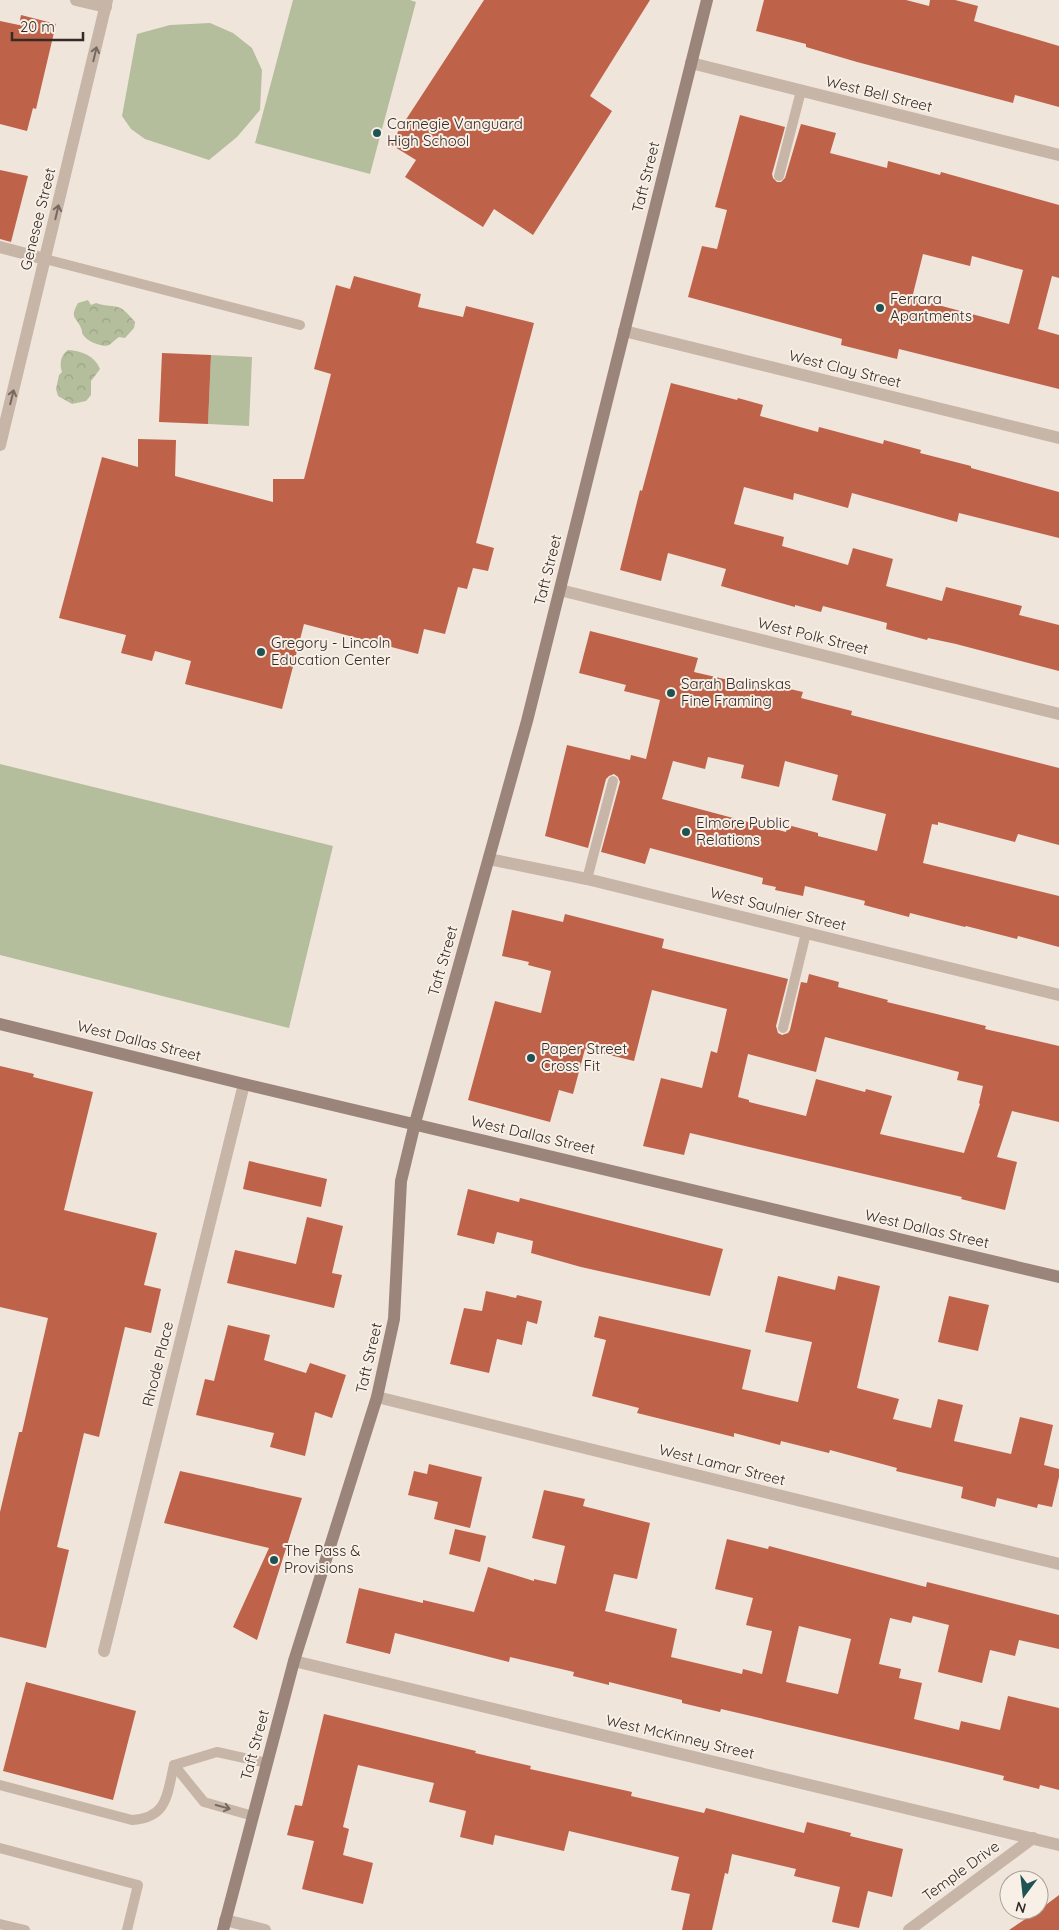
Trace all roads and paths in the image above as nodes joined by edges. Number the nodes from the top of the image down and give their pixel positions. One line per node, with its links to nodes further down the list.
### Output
1 (76, 0): 3 (street)
2 (707, 0): 4 (street, Taft Street)
3 (107, 4): 9 (street, Genesee Street, one-way to 3)
4 (691, 63): 5 (street, West Bell Street); 11 (street, Taft Street)
5 (801, 91): 6 (street, West Bell Street); 7 (lane)
6 (1059, 155)
7 (779, 176)
8 (0, 247): 9 (street)
9 (46, 259): 10 (lane); 13 (street, Genesee Street, one-way to 9)
10 (300, 325)
11 (624, 331): 12 (street, West Clay Street); 14 (street, Taft Street)
12 (1059, 438)
13 (0, 445)
14 (560, 590): 15 (street, West Polk Street); 17 (street, Taft Street)
15 (1059, 714)
16 (613, 781): 18 (lane)
17 (489, 859): 18 (street, West Saulnier Street); 24 (street, Taft Street)
18 (587, 878): 19 (street, West Saulnier Street)
19 (806, 933): 20 (street, West Saulnier Street); 22 (lane)
20 (1059, 995)
21 (0, 1024): 23 (street, West Dallas Street)
22 (783, 1028)
23 (244, 1084): 24 (street, West Dallas Street); 28 (street, Rhode Place)
24 (415, 1124): 25 (street, West Dallas Street); 26 (street, Taft Street)
25 (1059, 1277)
26 (377, 1397): 27 (street, West Lamar Street); 29 (street, Taft Street)
27 (1059, 1564)
28 (104, 1651)
29 (294, 1661): 30 (street, Taft Street); 34 (street, West McKinney Street)
30 (267, 1763): 31 (lane); 33 (street, Taft Street)
31 (174, 1765): 32 (lane); 33 (lane, one-way to 33)
32 (0, 1785)
33 (253, 1816): 38 (street, Taft Street)
34 (1033, 1838): 35 (street, West McKinney Street); 42 (street, Temple Drive)
35 (1059, 1845)
36 (0, 1848): 40 (lane)
37 (0, 1924): 39 (lane)
38 (224, 1925): 41 (street)
39 (25, 1930)
40 (126, 1930)
41 (265, 1930)
42 (908, 1930)

